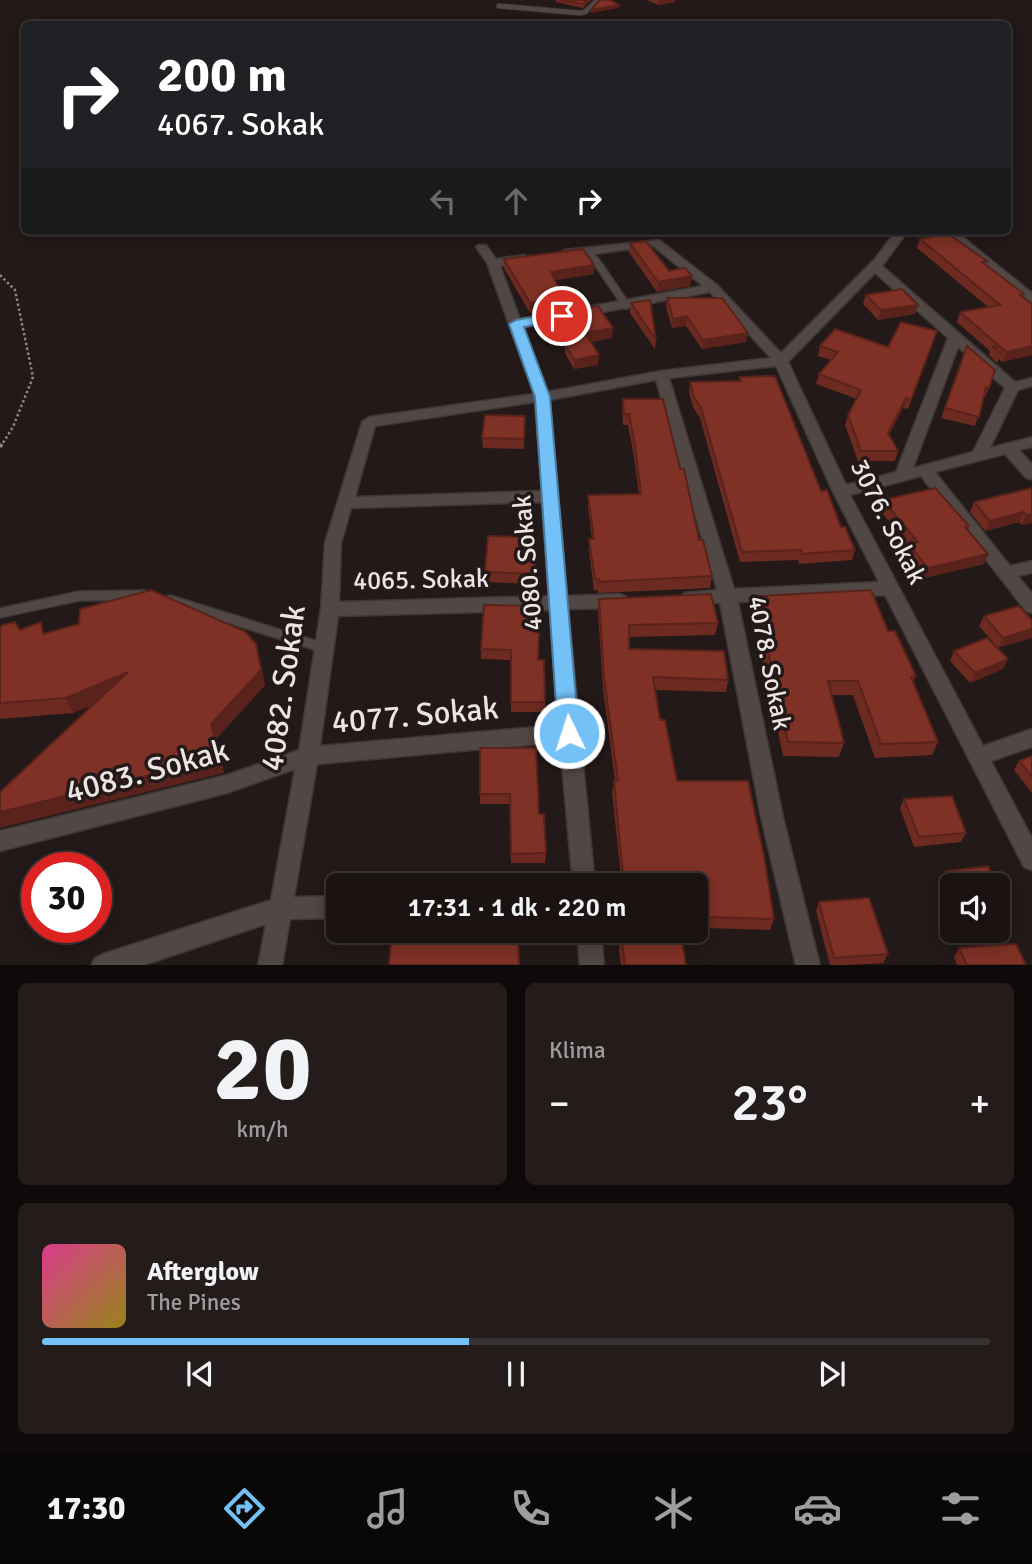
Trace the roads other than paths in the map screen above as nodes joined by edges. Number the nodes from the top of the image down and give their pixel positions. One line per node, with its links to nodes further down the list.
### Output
1 (597, 0): 2 (lane)
2 (499, 6)
3 (899, 235): 10 (street)
4 (953, 235): 12 (street)
5 (482, 247): 9 (street, 4080. Sokak)
6 (589, 251): 7 (street); 11 (street, 3076. Sokak); 13 (lane)
7 (548, 256)
8 (534, 258): 9 (street)
9 (493, 263): 14 (street, 4080. Sokak)
10 (875, 266): 15 (street); 16 (street)
11 (713, 288): 13 (street); 16 (street, 3076. Sokak)
12 (1032, 299)
13 (626, 305): 14 (street)
14 (516, 324): 20 (street, 4080. Sokak)
15 (955, 338): 19 (street); 26 (street)
16 (781, 360): 17 (street); 27 (street, 3076. Sokak)
17 (661, 375): 20 (street); 33 (street, 4078. Sokak)
18 (1032, 382): 19 (street)
19 (1012, 387): 23 (street)
20 (542, 397): 28 (street, 4080. Sokak); 29 (street, 4082. Sokak)
21 (1032, 442): 22 (street)
22 (1009, 449): 23 (street); 25 (street)
23 (979, 456): 24 (street)
24 (925, 470): 26 (street); 31 (street)
25 (1032, 474)
26 (903, 475): 27 (street)
27 (841, 492): 32 (street, 3076. Sokak)
28 (551, 496): 29 (street); 38 (street, 4080. Sokak)
29 (344, 503): 40 (street, 4082. Sokak)
30 (1032, 567): 31 (street)
31 (1006, 573): 39 (street)
32 (890, 588): 33 (street); 46 (street, 3076. Sokak)
33 (727, 594): 36 (street); 56 (street, 4078. Sokak)
34 (152, 596): 41 (lane)
35 (164, 598): 42 (lane)
36 (676, 599)
37 (637, 601): 38 (street, 4065. Sokak)
38 (560, 604): 40 (street, 4065. Sokak); 43 (street, 4080. Sokak)
39 (1032, 606)
40 (330, 609): 42 (street, 4082. Sokak)
41 (0, 614)
42 (324, 648): 45 (street, 4082. Sokak)
43 (569, 733): 45 (street, 4077. Sokak); 49 (street, 4080. Sokak)
44 (1032, 738): 46 (street)
45 (308, 756): 47 (street, 4083. Sokak); 51 (street, 4082. Sokak)
46 (979, 756): 48 (street, 3076. Sokak)
47 (0, 841)
48 (1032, 860)
49 (583, 873)
50 (326, 907): 51 (street)
51 (280, 908): 53 (street); 54 (street, 4082. Sokak)
52 (590, 943): 55 (street)
53 (103, 965)
54 (270, 965)
55 (592, 965)
56 (808, 965)

